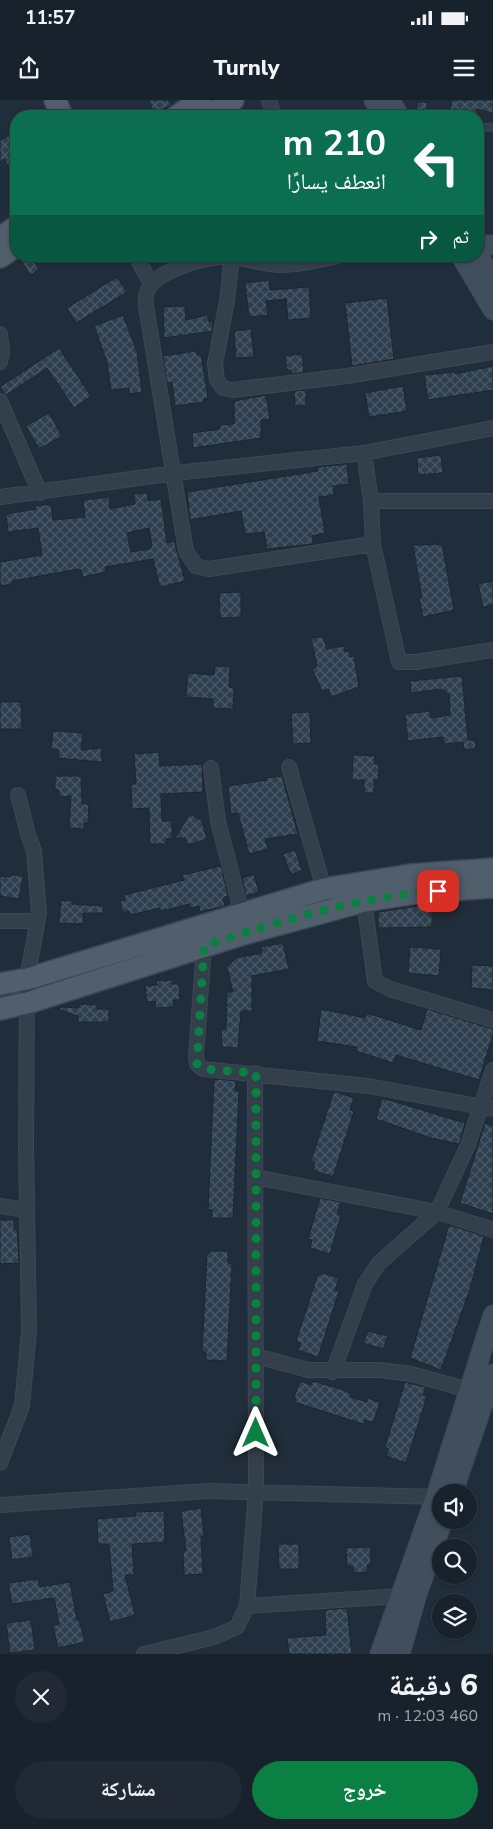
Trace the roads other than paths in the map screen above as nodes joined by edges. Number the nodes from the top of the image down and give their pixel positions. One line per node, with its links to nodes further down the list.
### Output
1 (232, 100): 2 (main road)
2 (200, 105)
3 (139, 262): 11 (street)
4 (195, 262): 11 (street)
5 (231, 262): 14 (street)
6 (253, 262): 7 (street)
7 (312, 262)
8 (465, 262): 12 (street)
9 (482, 262): 10 (street)
10 (493, 280)
11 (151, 284): 19 (street)
12 (493, 310)
13 (0, 334): 15 (street)
14 (493, 352)
15 (0, 362)
16 (0, 401): 20 (street)
17 (493, 428): 18 (street)
18 (364, 453): 19 (street); 22 (street)
19 (175, 473): 20 (street); 24 (street)
20 (40, 492): 21 (street)
21 (0, 497)
22 (371, 501): 23 (street); 24 (street)
23 (493, 501)
24 (373, 544): 25 (street)
25 (493, 650)
26 (289, 767): 31 (street)
27 (211, 768): 33 (street)
28 (18, 795): 35 (street)
29 (493, 868): 31 (main road)
30 (493, 887): 32 (main road)
31 (324, 889): 33 (main road)
32 (364, 901): 36 (main road); 41 (street)
33 (242, 914): 37 (main road)
34 (0, 921): 35 (street)
35 (36, 922): 37 (street)
36 (204, 946): 39 (main road); 43 (street)
37 (27, 979): 38 (main road); 39 (street)
38 (0, 984)
39 (27, 1003): 40 (main road); 47 (street)
40 (0, 1009)
41 (493, 1020)
42 (493, 1070): 44 (street)
43 (256, 1073): 44 (street); 45 (street)
44 (487, 1108): 48 (street)
45 (256, 1177): 48 (street); 51 (street)
46 (0, 1206): 47 (street)
47 (27, 1210): 55 (street)
48 (437, 1212): 49 (street); 52 (street)
49 (493, 1230)
50 (493, 1315): 54 (street)
51 (256, 1356): 52 (street); 58 (street)
52 (332, 1372): 54 (street)
53 (493, 1374): 57 (street)
54 (469, 1390): 56 (street)
55 (0, 1463)
56 (446, 1484)
57 (448, 1484)
58 (256, 1491): 59 (street); 60 (street); 64 (street)
59 (432, 1495)
60 (0, 1505)
61 (432, 1522): 63 (street)
62 (441, 1529): 67 (street)
63 (402, 1596): 64 (street); 66 (street)
64 (247, 1606): 65 (street)
65 (144, 1654)
66 (380, 1654)
67 (400, 1654)

